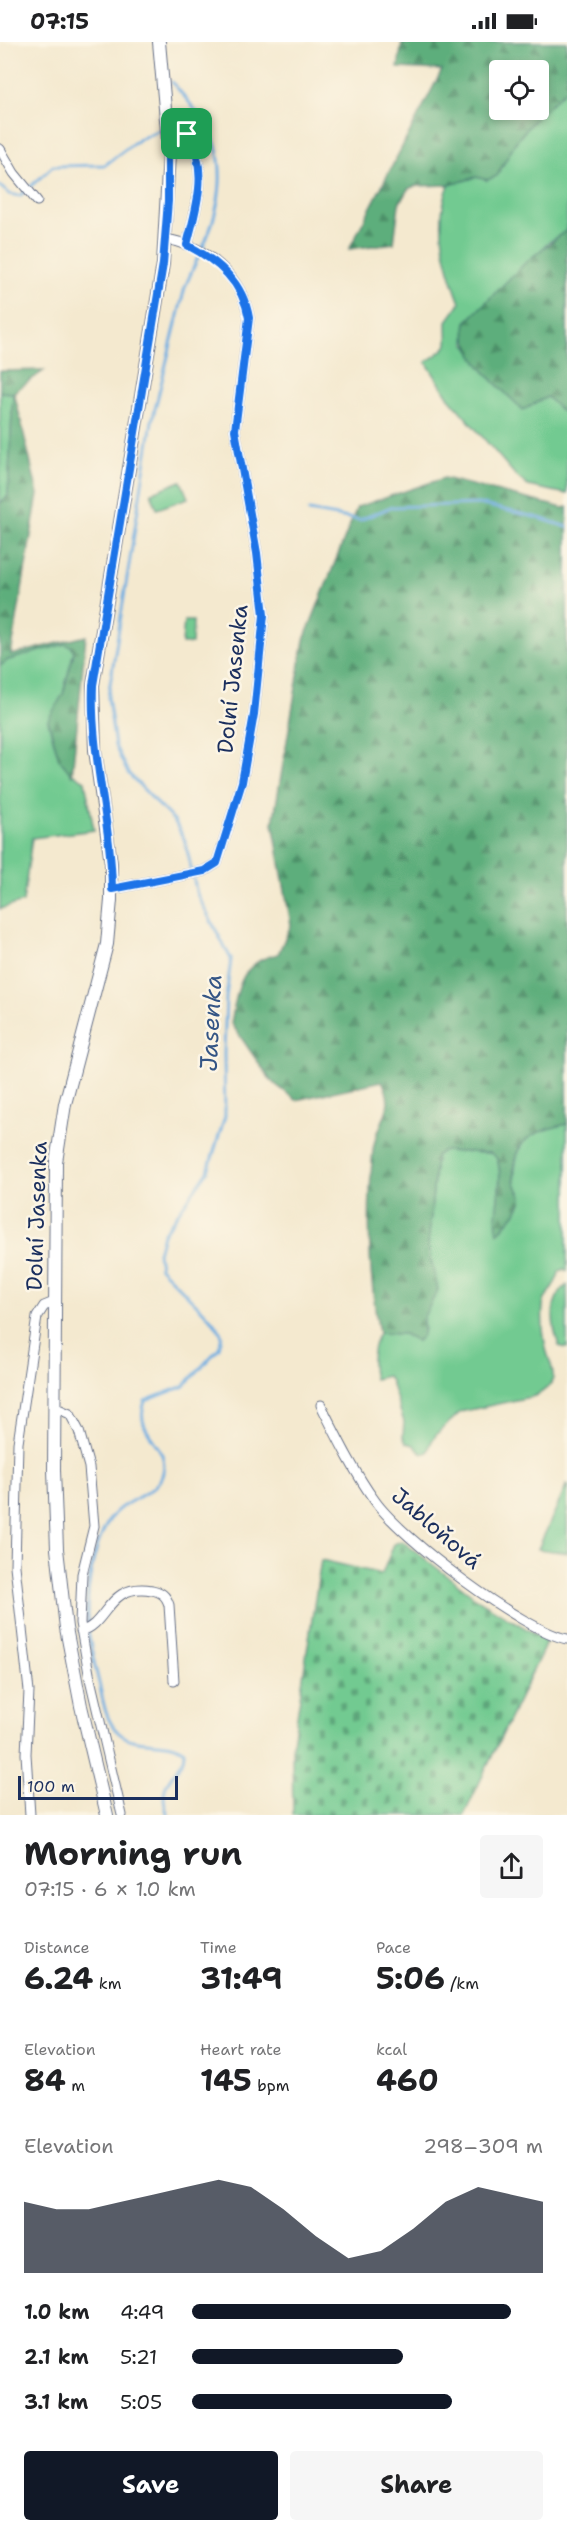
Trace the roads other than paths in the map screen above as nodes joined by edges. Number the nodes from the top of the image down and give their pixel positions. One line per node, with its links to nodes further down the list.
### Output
1 (159, 42): 2 (street, Dolní Jasenka)
2 (168, 128): 5 (street, Dolní Jasenka); 6 (street)
3 (0, 149): 4 (street)
4 (37, 201)
5 (165, 239): 6 (street, Dolní Jasenka); 7 (street, Dolní Jasenka)
6 (187, 245): 7 (street, Dolní Jasenka)
7 (112, 889): 8 (street, Dolní Jasenka)
8 (54, 1302): 10 (street, Dolní Jasenka); 14 (street)
9 (321, 1405): 12 (street, Jabloňová)
10 (54, 1407): 11 (street); 15 (street, Dolní Jasenka)
11 (86, 1630): 13 (street); 16 (street)
12 (567, 1639)
13 (174, 1681)
14 (30, 1815)
15 (107, 1815)
16 (122, 1815)

